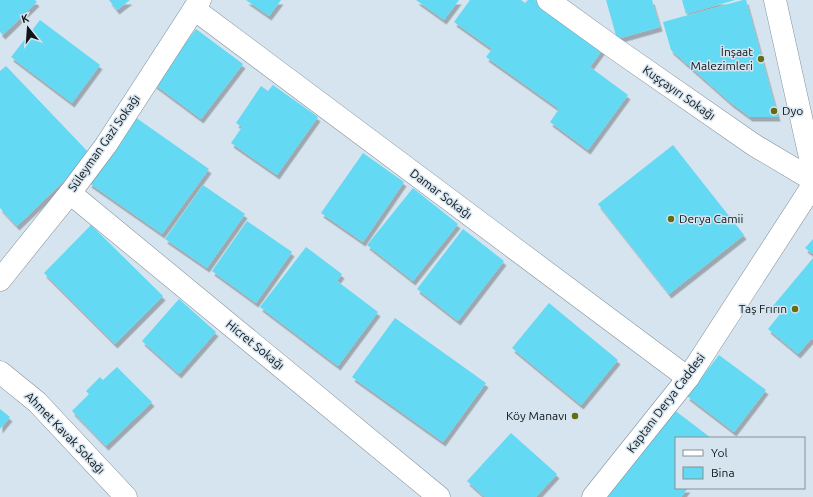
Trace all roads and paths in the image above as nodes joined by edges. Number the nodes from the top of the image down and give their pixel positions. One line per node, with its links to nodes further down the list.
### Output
1 (548, 0): 5 (street, Kuşçayırı Sokağı)
2 (775, 0): 4 (street)
3 (197, 4): 7 (street, Süleyman Gazi Sokağı); 10 (street, Damar Sokağı)
4 (813, 171)
5 (813, 180)
6 (813, 185): 10 (street, Kaptanı Derya Caddesi)
7 (70, 193): 8 (street, Süleyman Gazi Sokağı); 12 (street, Hicret Sokağı)
8 (0, 280)
9 (0, 372): 11 (street, Ahmet Kavak Sokağı)
10 (688, 378): 13 (street, Kaptanı Derya Caddesi)
11 (126, 497)
12 (439, 497)
13 (593, 497)

